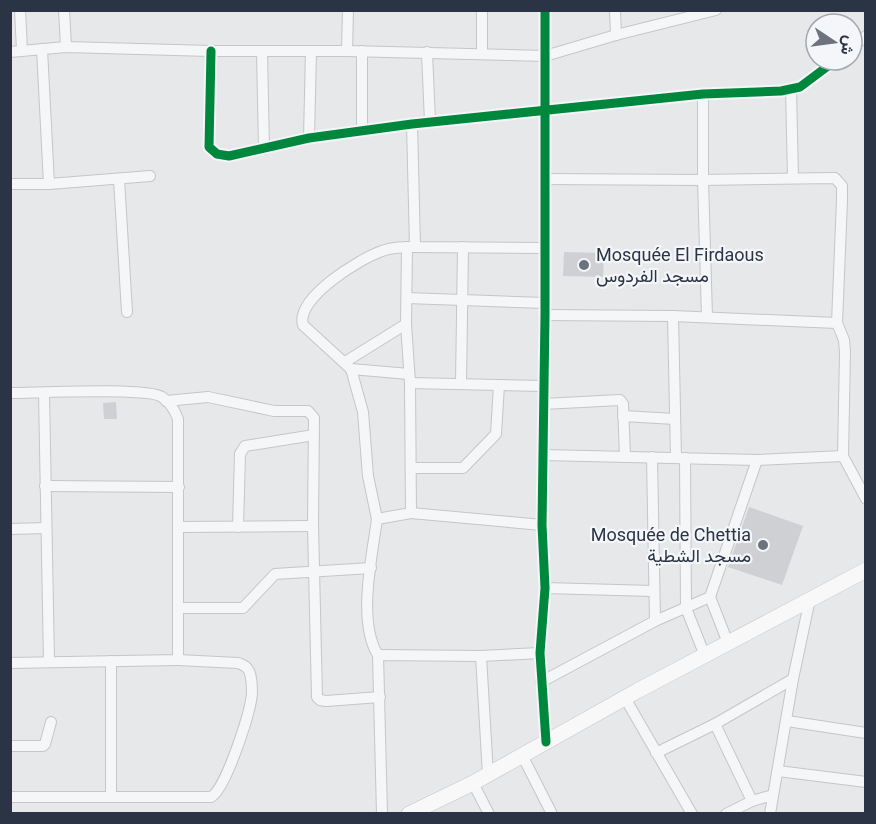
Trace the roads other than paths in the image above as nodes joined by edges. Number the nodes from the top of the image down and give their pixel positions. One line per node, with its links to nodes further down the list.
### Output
1 (20, 10): 11 (street)
2 (64, 10): 9 (street)
3 (348, 10): 15 (street)
4 (482, 10): 19 (street)
5 (545, 10): 20 (street)
6 (615, 10): 8 (street)
7 (716, 10): 8 (street)
8 (616, 35): 20 (street)
9 (66, 47): 10 (street); 12 (street)
10 (42, 49): 11 (street); 36 (street)
11 (22, 50): 17 (street)
12 (212, 51): 13 (street); 29 (street)
13 (261, 51): 14 (street); 29 (street)
14 (310, 51): 15 (street); 28 (street)
15 (347, 51): 16 (street)
16 (362, 51): 18 (street); 27 (street)
17 (10, 52)
18 (427, 52): 19 (street); 25 (street)
19 (482, 54): 20 (street)
20 (545, 56): 24 (street)
21 (820, 72): 22 (street)
22 (791, 89): 23 (street); 32 (street)
23 (703, 94): 24 (street); 34 (street)
24 (546, 110): 25 (street); 31 (street)
25 (430, 122): 26 (street)
26 (412, 124): 27 (street); 37 (street)
27 (362, 131): 28 (street)
28 (309, 138): 29 (street)
29 (264, 149)
30 (150, 176): 33 (street)
31 (545, 178): 34 (street); 39 (street)
32 (794, 178): 34 (street); 47 (street)
33 (119, 179): 36 (street); 43 (street)
34 (703, 180): 46 (street)
35 (10, 184): 36 (street)
36 (49, 184)
37 (411, 247): 38 (street); 40 (street); 49 (street)
38 (463, 247): 39 (street); 41 (street)
39 (544, 248): 42 (street)
40 (407, 298): 41 (street); 48 (street)
41 (462, 299): 42 (street); 51 (street)
42 (545, 303): 44 (street)
43 (127, 312)
44 (546, 315): 45 (street); 53 (street)
45 (673, 316): 46 (street); 59 (street)
46 (707, 317): 47 (street)
47 (837, 323): 62 (street)
48 (406, 324): 49 (street); 50 (street)
49 (348, 365): 50 (street); 72 (street)
50 (409, 378): 51 (street); 67 (street)
51 (461, 384): 52 (street)
52 (499, 385): 53 (street); 67 (street)
53 (543, 386): 57 (street)
54 (10, 393): 55 (street)
55 (44, 393): 56 (street); 68 (street)
56 (166, 401): 60 (street); 69 (street)
57 (543, 404): 58 (street); 61 (street)
58 (623, 416): 59 (street); 63 (street)
59 (675, 419): 65 (street)
60 (314, 435): 74 (street); 75 (street)
61 (543, 455): 63 (street); 73 (street)
62 (843, 456): 66 (street); 70 (street)
63 (624, 457): 64 (street)
64 (652, 457): 65 (street); 83 (street)
65 (680, 458): 66 (street); 87 (street)
66 (757, 460): 84 (street)
67 (411, 468): 71 (street)
68 (45, 486): 69 (street); 77 (street)
69 (178, 487): 76 (street)
70 (866, 499)
71 (411, 513): 72 (street); 73 (street)
72 (377, 519): 79 (street)
73 (542, 525): 82 (street)
74 (238, 526): 75 (street); 76 (street)
75 (313, 526): 81 (street)
76 (179, 527): 86 (street)
77 (46, 528): 78 (street); 96 (street)
78 (10, 529)
79 (371, 568): 81 (street); 91 (street)
80 (866, 570): 85 (street)
81 (314, 571): 86 (street); 100 (street)
82 (545, 588): 83 (street); 90 (street)
83 (653, 591): 88 (street)
84 (710, 597): 87 (street); 89 (street)
85 (810, 599): 89 (street); 98 (street)
86 (179, 608): 94 (street)
87 (686, 608): 88 (street); 93 (street)
88 (655, 621): 99 (street)
89 (728, 643): 93 (street)
90 (540, 653): 92 (street); 99 (street)
91 (378, 655): 92 (street); 100 (street)
92 (481, 656): 111 (street)
93 (705, 656): 101 (street)
94 (178, 660): 95 (street); 116 (street)
95 (111, 661): 96 (street); 116 (street)
96 (48, 662): 97 (street)
97 (10, 663)
98 (793, 680): 102 (street); 104 (street)
99 (541, 682): 106 (street)
100 (380, 697): 118 (street)
101 (625, 698): 106 (street); 108 (street)
102 (787, 721): 105 (street); 110 (street)
103 (51, 722): 107 (street)
104 (715, 724): 108 (street); 117 (street)
105 (866, 733)
106 (546, 742): 109 (street)
107 (10, 746)
108 (656, 753): 122 (street)
109 (522, 755): 111 (street); 121 (street)
110 (778, 771): 112 (street); 114 (street)
111 (488, 775): 113 (street)
112 (866, 782)
113 (473, 783): 119 (street); 120 (street)
114 (773, 795): 117 (street); 124 (street)
115 (10, 797): 116 (street)
116 (111, 797)
117 (752, 801): 123 (street)
118 (382, 813)
119 (409, 813)
120 (489, 813)
121 (552, 813)
122 (692, 813)
123 (726, 813)
124 (770, 813)

